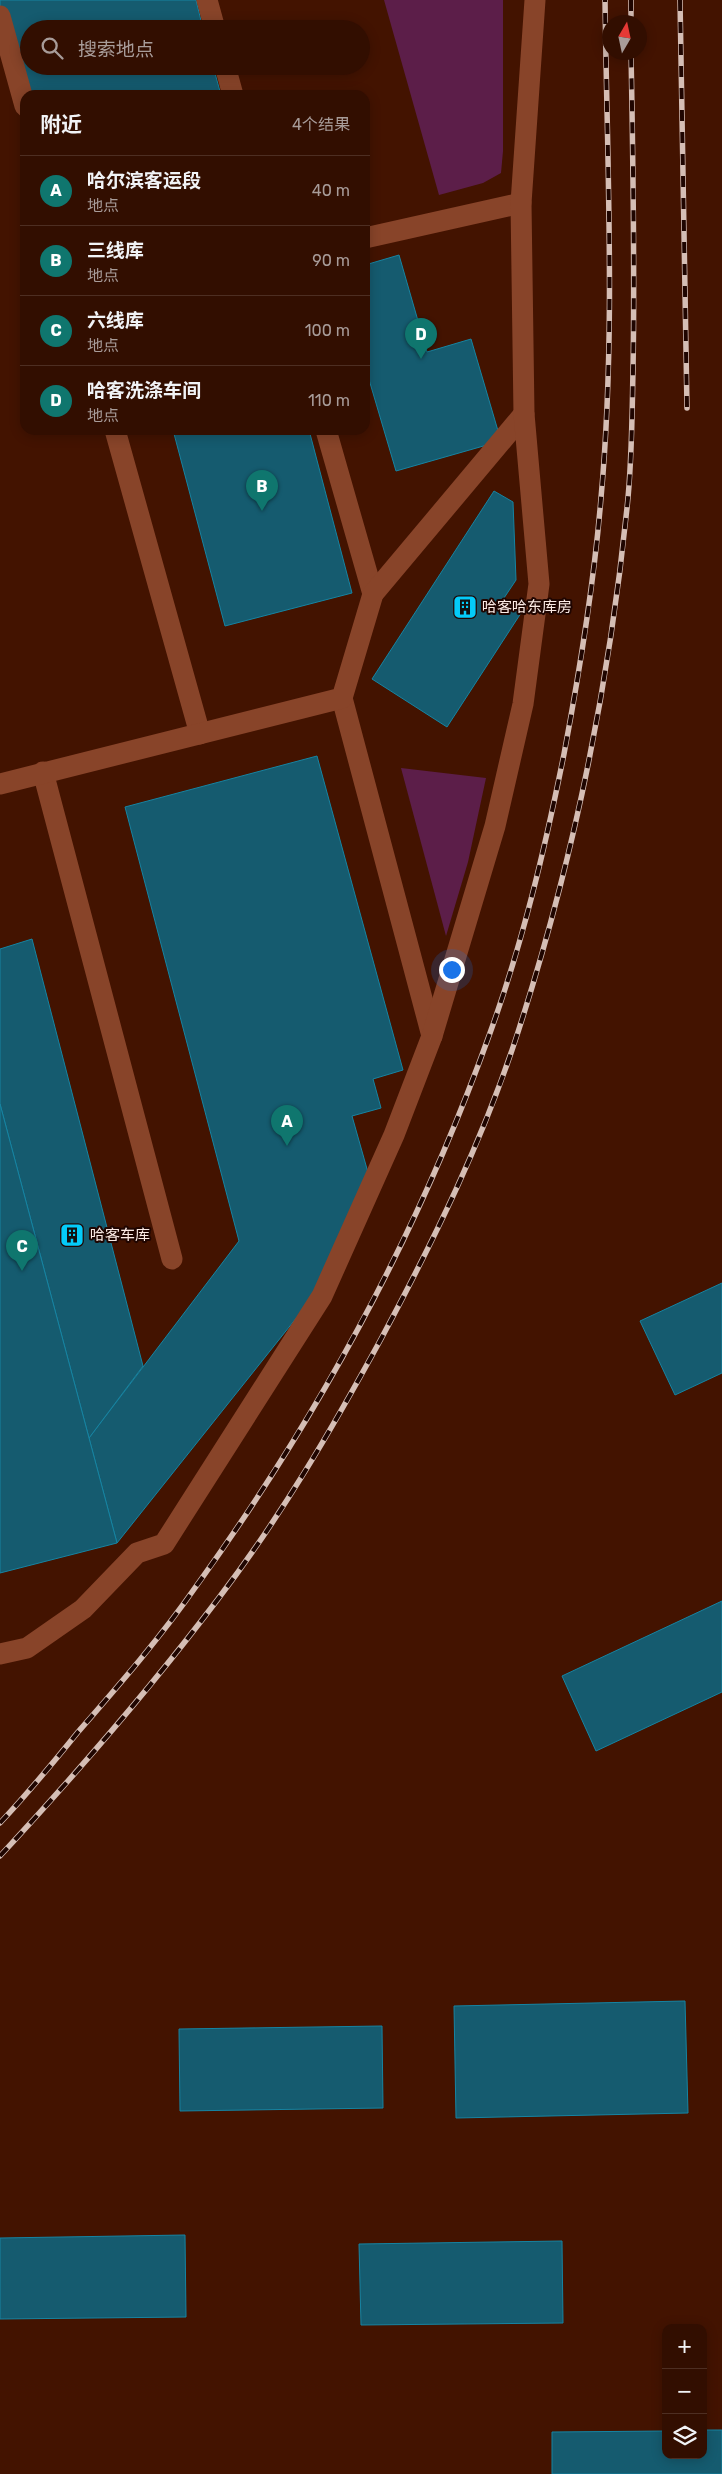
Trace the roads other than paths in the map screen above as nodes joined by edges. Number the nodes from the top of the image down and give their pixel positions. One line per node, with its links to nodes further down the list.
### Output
1 (207, 0): 4 (lane)
2 (535, 0): 8 (lane)
3 (0, 16): 6 (lane)
4 (213, 20)
5 (227, 75): 7 (lane)
6 (21, 90)
7 (232, 90)
8 (521, 203): 9 (lane); 10 (lane)
9 (370, 237)
10 (524, 414): 13 (lane); 18 (lane)
11 (116, 435): 15 (lane)
12 (327, 435): 13 (lane)
13 (373, 594): 14 (lane)
14 (342, 698): 15 (lane); 18 (lane)
15 (200, 734): 16 (lane)
16 (44, 772): 17 (lane); 19 (lane)
17 (0, 784)
18 (432, 1036): 20 (lane)
19 (172, 1259)
20 (0, 1654)

